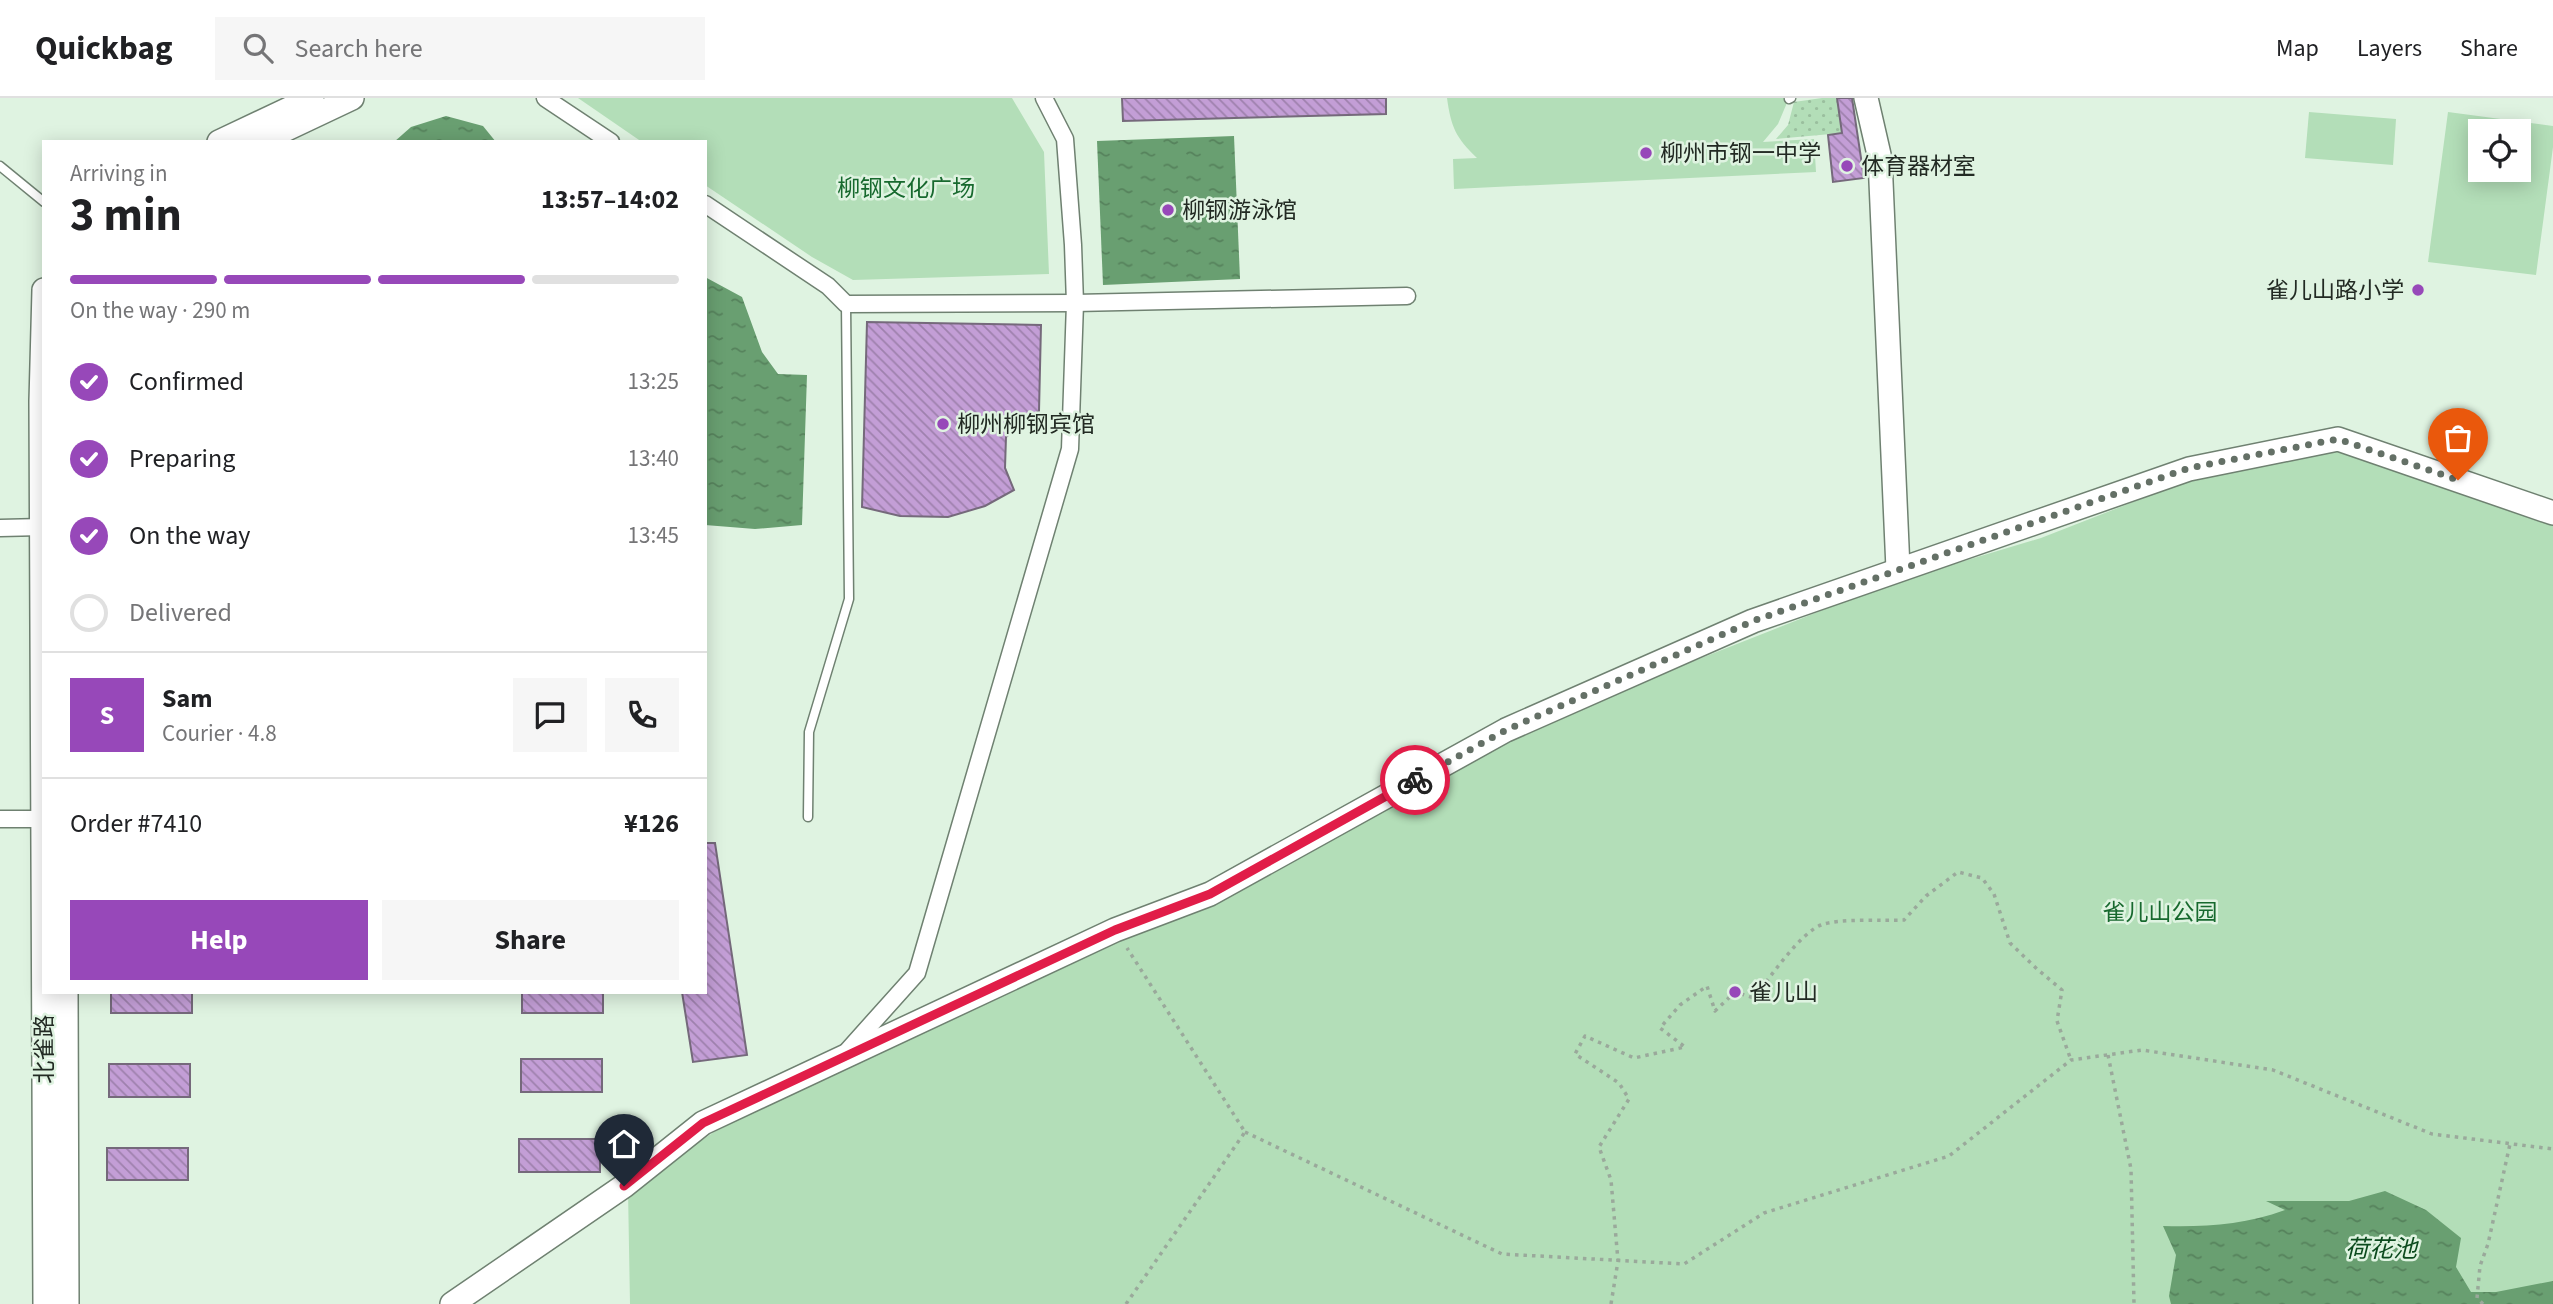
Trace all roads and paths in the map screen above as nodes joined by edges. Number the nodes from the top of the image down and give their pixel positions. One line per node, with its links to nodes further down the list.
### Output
1 (312, 98): 6 (street)
2 (352, 98): 7 (street)
3 (545, 98): 8 (street)
4 (1044, 98): 13 (street)
5 (1867, 98): 19 (street)
6 (223, 140)
7 (264, 140)
8 (608, 140)
9 (0, 166): 10 (lane)
10 (42, 200)
11 (707, 205): 14 (street)
12 (1407, 296): 13 (street)
13 (1075, 303): 14 (street); 27 (street)
14 (846, 304): 20 (lane)
15 (42, 305): 17 (street, 北雀路)
16 (2553, 513): 19 (street)
17 (42, 527): 18 (street)
18 (0, 528)
19 (1898, 569): 23 (street)
20 (808, 817)
21 (42, 818): 22 (street)
22 (0, 819)
23 (1115, 930): 27 (street); 29 (path)
24 (44, 994): 34 (street, 北雀路)
25 (66, 994): 35 (street, 北雀路)
26 (2108, 1055): 28 (path); 30 (path); 38 (path)
27 (842, 1057): 33 (street)
28 (2071, 1060): 32 (path); 32 (path)
29 (1245, 1132): 32 (path); 36 (path)
30 (2510, 1144): 31 (path); 39 (path)
31 (2553, 1149)
32 (1618, 1261): 37 (path)
33 (460, 1301)
34 (45, 1304)
35 (67, 1304)
36 (1126, 1304)
37 (1611, 1304)
38 (2134, 1304)
39 (2483, 1304)

